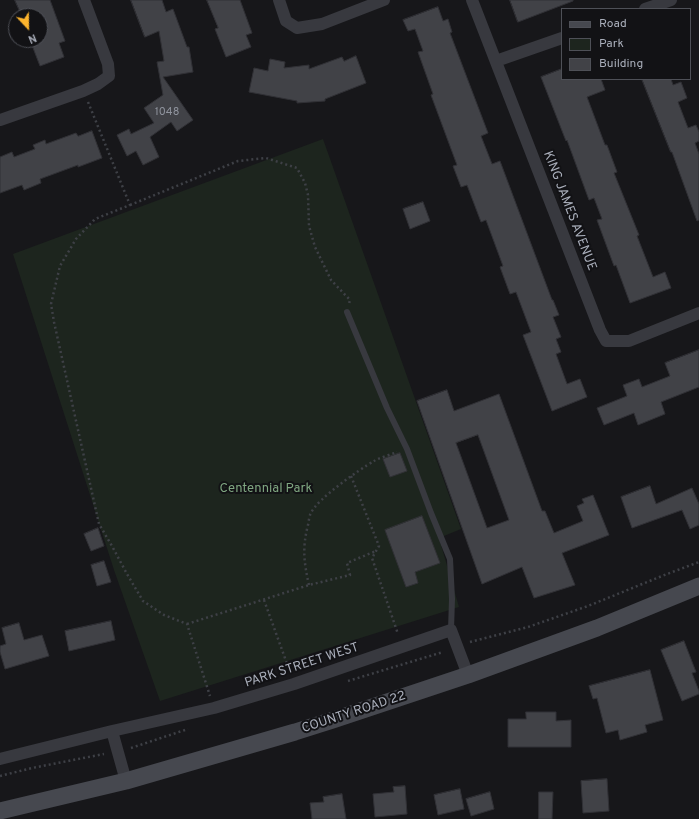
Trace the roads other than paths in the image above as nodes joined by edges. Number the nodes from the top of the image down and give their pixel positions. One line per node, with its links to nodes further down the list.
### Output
1 (84, 0): 9 (street)
2 (279, 0): 3 (street)
3 (384, 0)
4 (472, 0): 8 (street, KING JAMES AVENUE)
5 (671, 0): 6 (street)
6 (648, 8)
7 (561, 38): 8 (street)
8 (496, 61): 11 (street, KING JAMES AVENUE)
9 (0, 120)
10 (347, 312): 13 (lane)
11 (699, 313)
12 (699, 586): 14 (main road, COUNTY ROAD 22)
13 (451, 630): 14 (street); 15 (street, PARK STREET WEST)
14 (468, 675): 17 (main road, COUNTY ROAD 22)
15 (112, 731): 16 (street, PARK STREET WEST); 17 (street)
16 (0, 759)
17 (126, 781): 18 (main road, COUNTY ROAD 22)
18 (0, 811)

